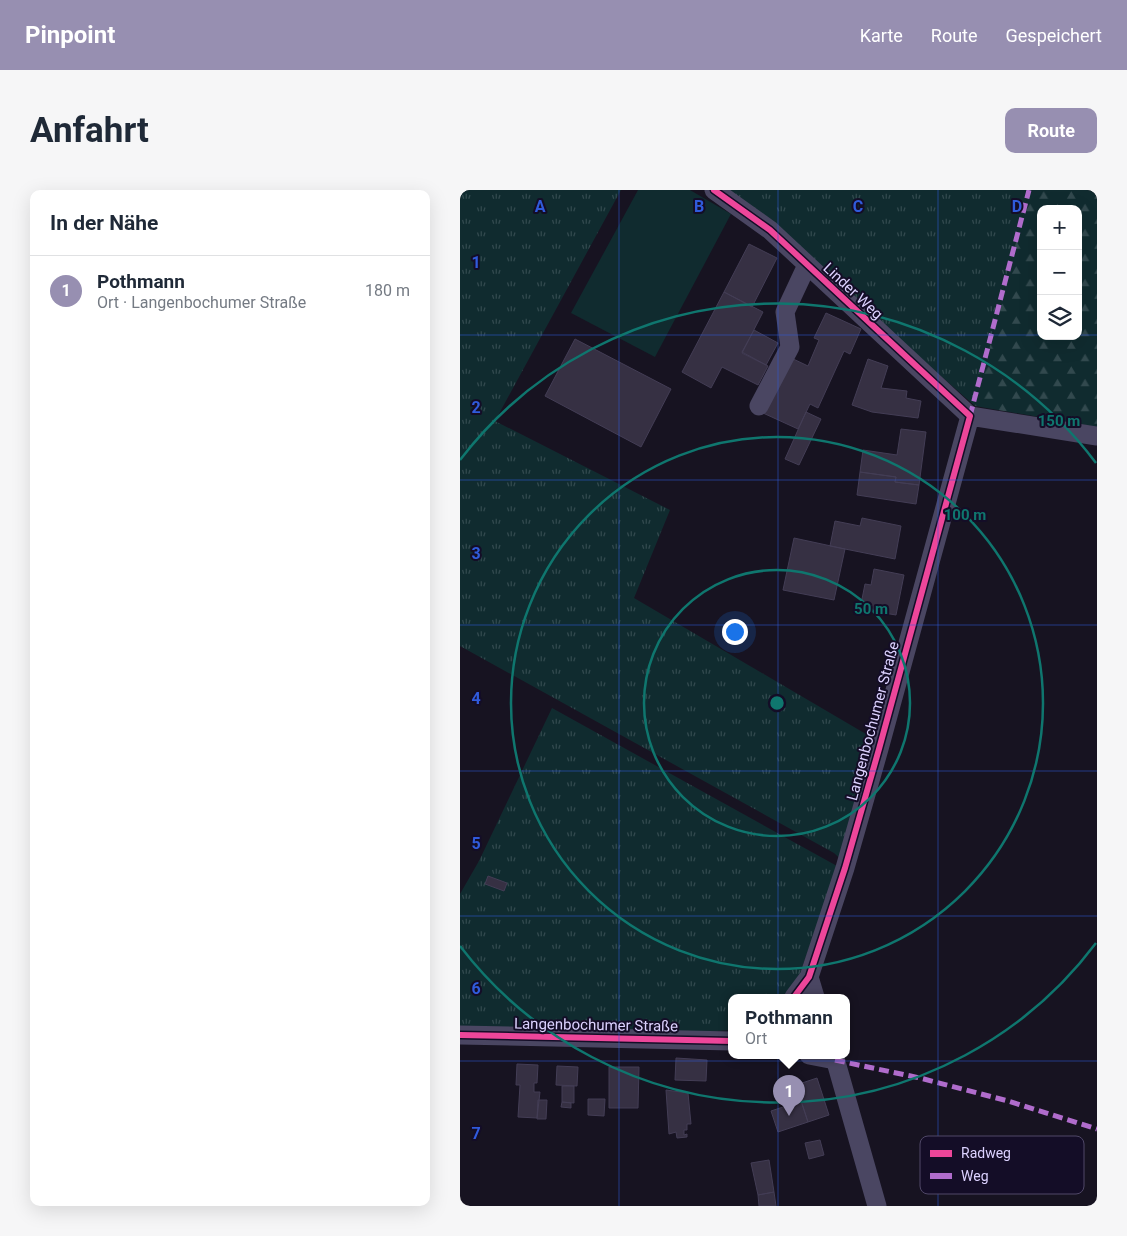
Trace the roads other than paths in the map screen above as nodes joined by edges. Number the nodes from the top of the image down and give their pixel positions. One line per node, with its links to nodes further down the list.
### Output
1 (714, 190): 2 (street, Linder Weg)
2 (807, 265): 3 (street); 4 (street, Linder Weg)
3 (759, 406)
4 (970, 416): 5 (street); 6 (street, Langenbochumer Straße)
5 (1097, 436)
6 (809, 977): 7 (street, Langenbochumer Straße); 8 (street)
7 (796, 994)
8 (815, 994)
9 (460, 1035): 10 (street, Langenbochumer Straße)
10 (728, 1041)
11 (835, 1059): 12 (street)
12 (877, 1206)

